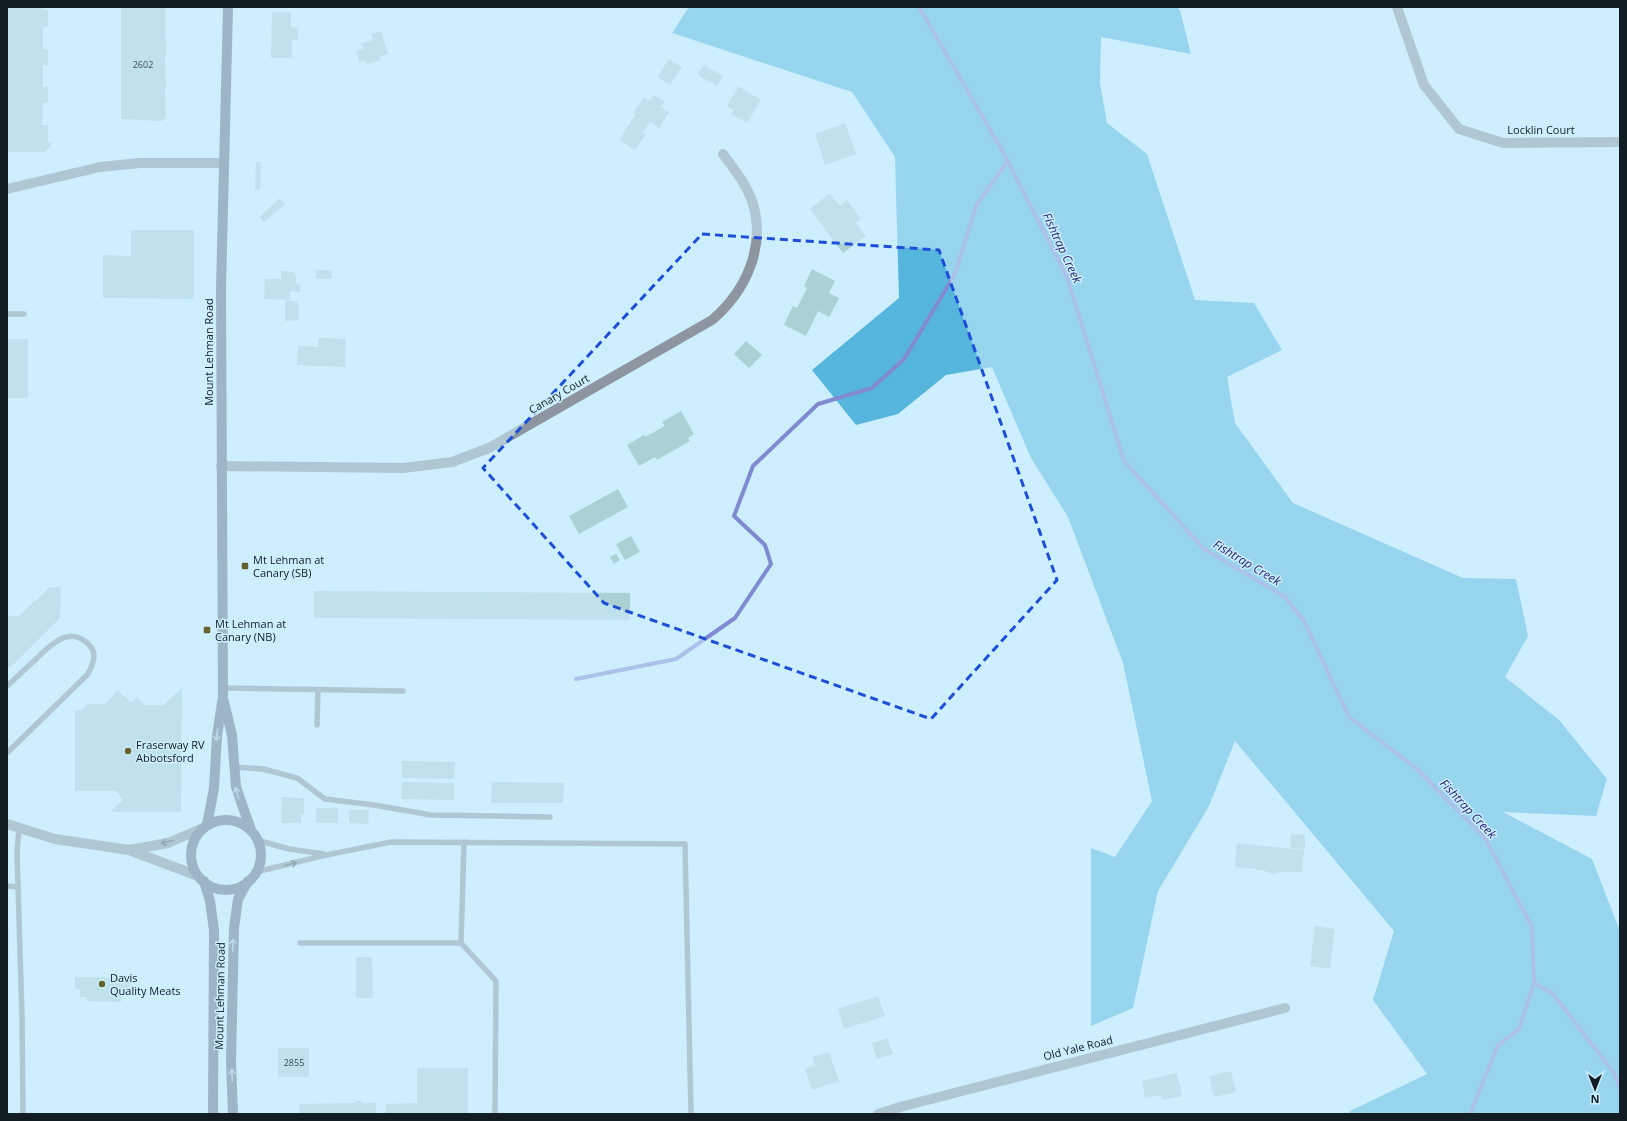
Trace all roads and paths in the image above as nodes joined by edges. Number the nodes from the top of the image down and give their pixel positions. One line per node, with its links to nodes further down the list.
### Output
1 (228, 7): 5 (main road, Mount Lehman Road)
2 (1397, 7): 3 (street, Locklin Court)
3 (1620, 142)
4 (723, 154): 9 (street, Canary Court)
5 (224, 164): 6 (street); 9 (main road, Mount Lehman Road)
6 (7, 189)
7 (7, 314): 8 (lane)
8 (24, 314)
9 (221, 466): 13 (main road, Mount Lehman Road)
10 (7, 686): 15 (lane)
11 (318, 691): 12 (lane); 13 (lane); 14 (lane)
12 (403, 691)
13 (223, 692): 16 (main road, Mount Lehman Road); 19 (main road, Mount Lehman Road, one-way to 19)
14 (317, 725)
15 (7, 753)
16 (234, 767): 17 (lane); 21 (main road, Mount Lehman Road, one-way to 16)
17 (550, 817)
18 (7, 824): 20 (street)
19 (205, 827): 21 (main road); 24 (street, one-way to 24); 27 (main road)
20 (19, 829): 24 (street); 30 (lane)
21 (250, 830): 22 (main road)
22 (257, 840): 25 (lane); 26 (main road)
23 (464, 842): 25 (lane); 32 (lane); 38 (lane)
24 (129, 850): 27 (street)
25 (326, 855): 26 (lane, one-way to 25)
26 (256, 872): 28 (main road)
27 (201, 879): 28 (main road); 35 (main road, Mount Lehman Road)
28 (248, 881): 36 (main road, Mount Lehman Road, one-way to 28)
29 (7, 886): 30 (lane)
30 (18, 887): 34 (lane)
31 (300, 943): 32 (lane)
32 (461, 943): 37 (lane)
33 (1285, 1008): 39 (street, Old Yale Road)
34 (23, 1114)
35 (213, 1114)
36 (233, 1114)
37 (495, 1114)
38 (691, 1114)
39 (878, 1114)

